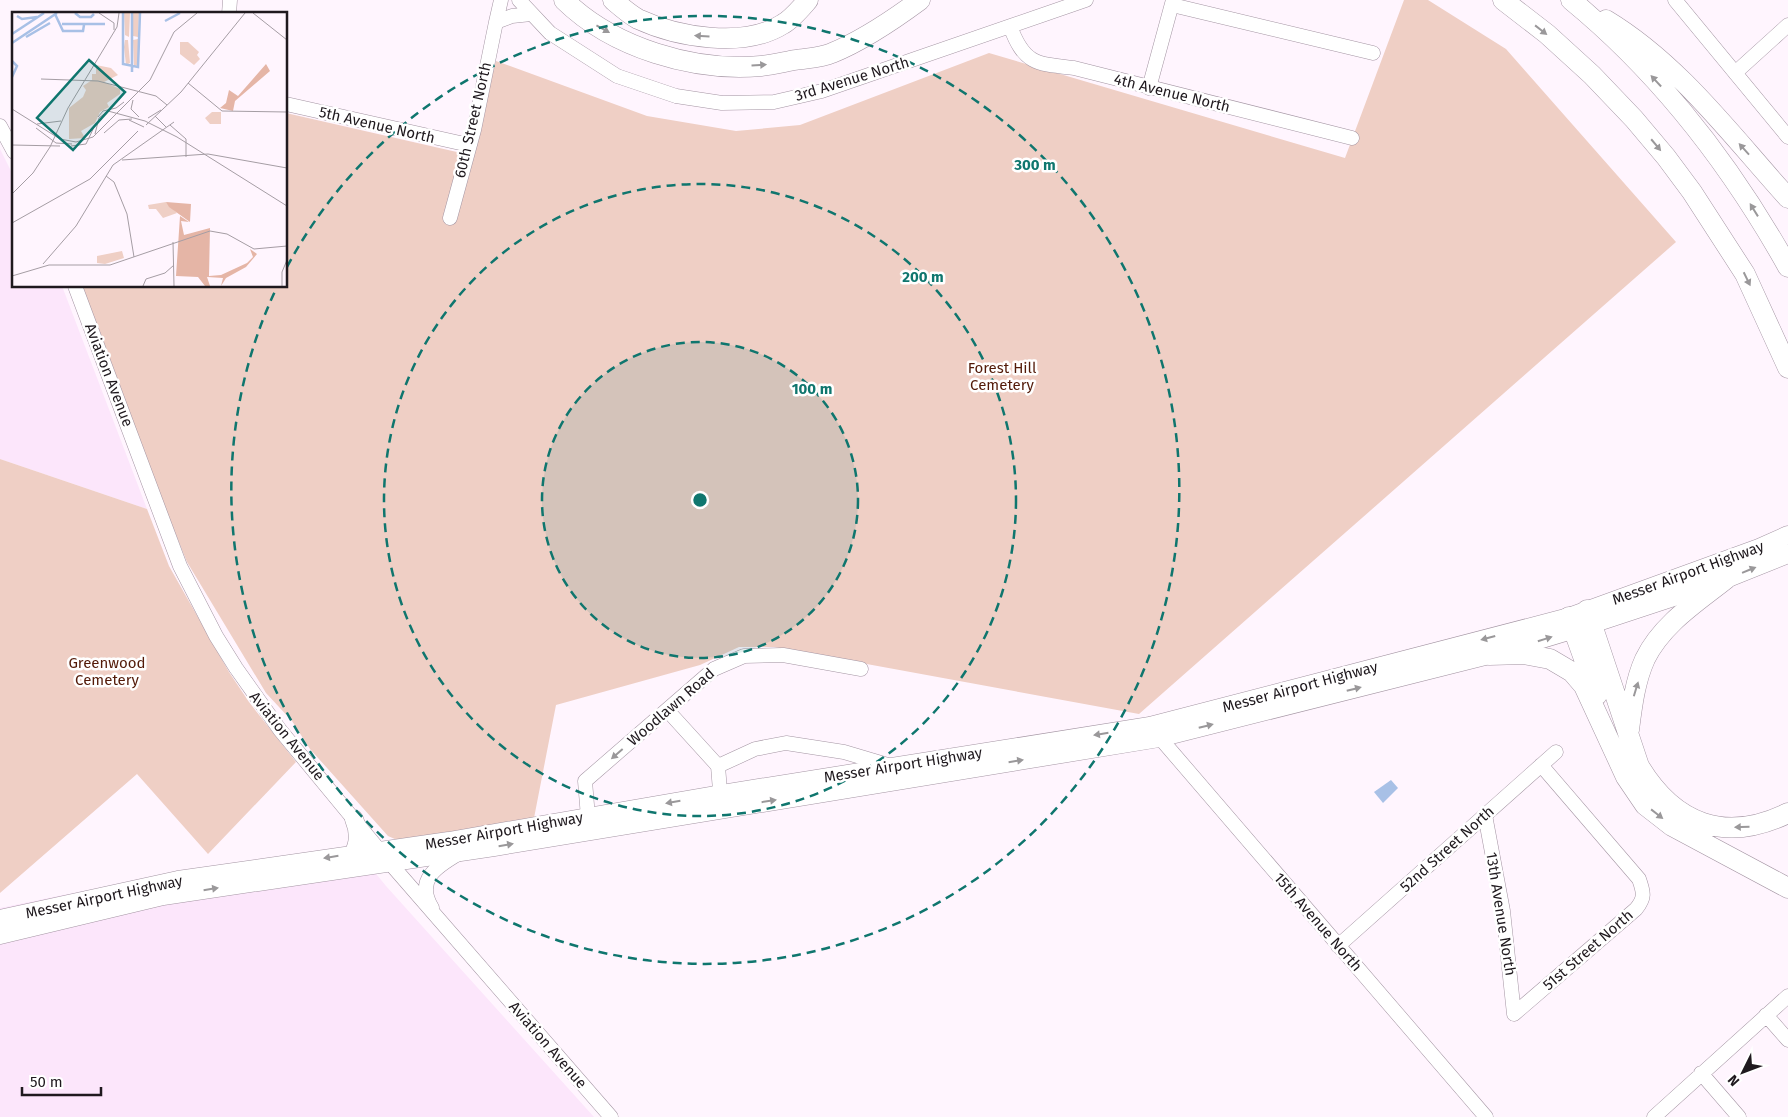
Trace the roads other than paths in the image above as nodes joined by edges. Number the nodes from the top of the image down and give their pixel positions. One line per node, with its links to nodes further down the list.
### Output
1 (501, 0): 13 (street, 60th Street North)
2 (519, 0): 12 (street, 3rd Avenue North)
3 (564, 0): 6 (highway, one-way to 6)
4 (613, 0): 5 (highway, one-way to 4)
5 (808, 0)
6 (920, 0)
7 (1086, 0): 15 (street, 3rd Avenue North)
8 (1503, 0): 29 (highway, one-way to 29)
9 (1676, 0): 17 (street)
10 (1173, 2): 16 (street); 18 (street)
11 (1577, 5): 25 (highway, one-way to 11); 27 (highway, one-way to 11)
12 (531, 14): 13 (street); 15 (street, 3rd Avenue North)
13 (496, 22): 23 (street, 60th Street North)
14 (1788, 25): 17 (street)
15 (1010, 26): 18 (street, 4th Avenue North)
16 (1373, 53)
17 (1735, 73): 21 (street)
18 (1149, 88): 22 (street, 4th Avenue North)
19 (288, 104): 23 (street, 5th Avenue North)
20 (0, 126): 24 (street)
21 (1788, 136)
22 (1352, 138)
23 (469, 145): 26 (street, 60th Street North)
24 (12, 148)
25 (1788, 198)
26 (450, 218)
27 (1788, 267)
28 (76, 288): 48 (street, Aviation Avenue)
29 (1788, 368)
30 (1788, 535): 33 (main road, Messer Airport Highway)
31 (1788, 554): 32 (main road, Messer Airport Highway, one-way to 31)
32 (1726, 579): 33 (main road, Messer Airport Highway); 38 (highway, one-way to 32)
33 (1580, 620): 34 (main road, Messer Airport Highway, one-way to 33); 37 (main road, Messer Airport Highway, one-way to 37); 38 (highway); 43 (highway)
34 (1489, 655): 37 (main road, Messer Airport Highway, one-way to 34); 43 (highway)
35 (861, 669): 36 (street, Woodlawn Road)
36 (668, 711): 41 (street); 47 (street, Woodlawn Road, one-way to 47)
37 (1154, 732): 42 (main road, Messer Airport Highway, one-way to 42); 44 (main road, Messer Airport Highway, one-way to 37); 56 (street, 15th Avenue North)
38 (1628, 737): 45 (highway, one-way to 38)
39 (1556, 752): 40 (street, 52nd Street North)
40 (1541, 765): 46 (street, 52nd Street North); 58 (street, 51st Street North)
41 (718, 766): 42 (street); 44 (street)
42 (894, 767): 44 (main road, Messer Airport Highway)
43 (1626, 778): 52 (highway, one-way to 52)
44 (721, 801): 47 (main road, Messer Airport Highway, one-way to 47); 49 (main road, Messer Airport Highway, one-way to 44)
45 (1788, 813)
46 (1485, 815): 56 (street, 52nd Street North); 58 (street, 13th Avenue North)
47 (588, 817): 51 (main road, Messer Airport Highway)
48 (354, 818): 50 (main road); 51 (street, Aviation Avenue)
49 (461, 852): 51 (main road, Messer Airport Highway); 54 (street)
50 (353, 854): 51 (main road, Messer Airport Highway); 53 (main road, Messer Airport Highway, one-way to 53)
51 (384, 856): 54 (street, Aviation Avenue); 55 (main road, Messer Airport Highway, one-way to 51)
52 (1788, 888)
53 (0, 919)
54 (442, 924): 62 (street, Aviation Avenue)
55 (0, 935)
56 (1338, 946): 63 (street, 15th Avenue North)
57 (1788, 996): 59 (street)
58 (1514, 1014)
59 (1766, 1015): 60 (street); 61 (street)
60 (1788, 1040)
61 (1701, 1073): 64 (street); 65 (street)
62 (611, 1117)
63 (1486, 1117)
64 (1654, 1117)
65 (1739, 1117)

